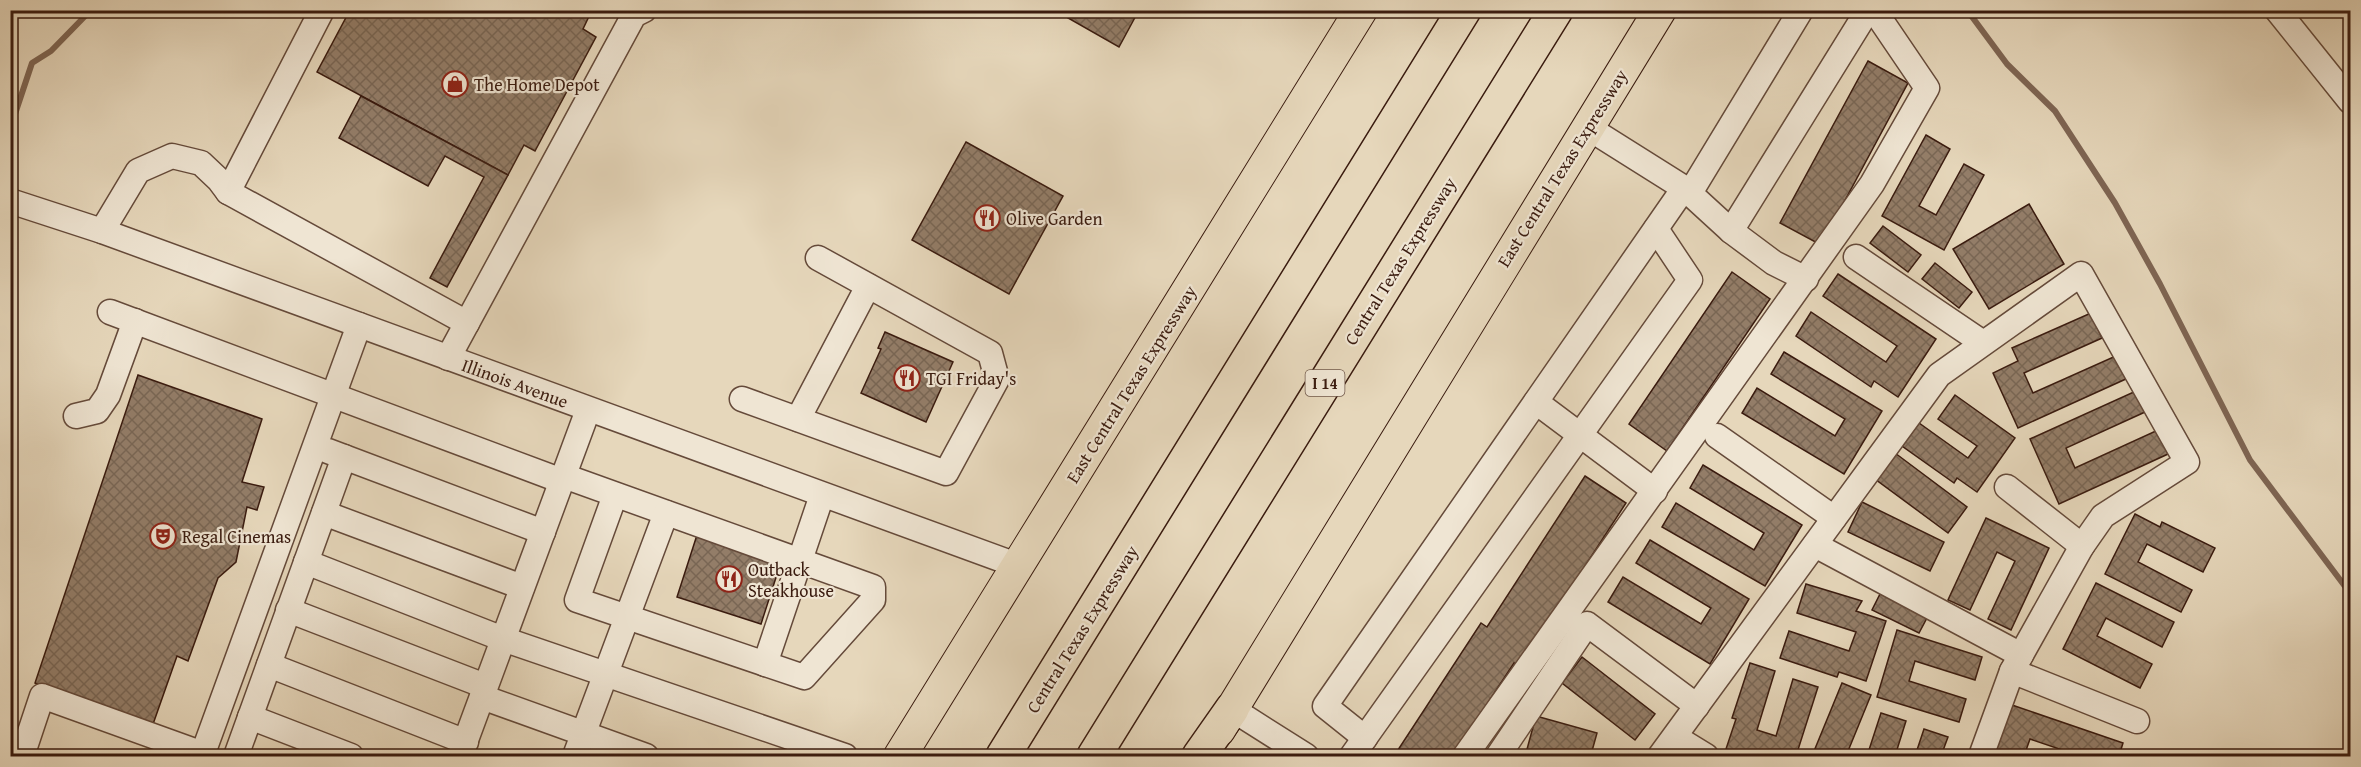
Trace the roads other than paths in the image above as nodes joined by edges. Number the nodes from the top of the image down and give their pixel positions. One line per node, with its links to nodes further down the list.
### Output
1 (322, 10): 14 (street)
2 (644, 10): 25 (street)
3 (1362, 10): 52 (main road, East Central Texas Expressway)
4 (1464, 10): 78 (highway, Central Texas Expressway)
5 (1556, 10): 79 (highway, Central Texas Expressway / I 14)
6 (1659, 10): 12 (main road, East Central Texas Expressway)
7 (1801, 10): 13 (street)
8 (1868, 10): 18 (street)
9 (1874, 10): 21 (street)
10 (2277, 10): 11 (street)
11 (2348, 88)
12 (1587, 127): 13 (street); 63 (main road, East Central Texas Expressway)
13 (1687, 190): 16 (street); 18 (street)
14 (228, 192): 17 (street); 25 (street)
15 (10, 201): 17 (street, Illinois Avenue)
16 (1656, 229): 31 (street); 35 (street)
17 (102, 231): 26 (street, Illinois Avenue)
18 (1731, 231): 21 (street)
19 (1856, 257): 27 (street)
20 (818, 258): 22 (street)
21 (1806, 279): 41 (street)
22 (868, 286): 34 (street); 34 (street)
23 (110, 312): 24 (street)
24 (135, 321): 29 (street); 33 (street)
25 (467, 323): 28 (street)
26 (359, 325): 28 (street, Illinois Avenue); 29 (street)
27 (1983, 343): 46 (street); 49 (street)
28 (448, 358): 32 (street, Illinois Avenue)
29 (333, 396): 37 (street); 39 (street)
30 (742, 399): 34 (street)
31 (1536, 402): 35 (street); 68 (street)
32 (588, 410): 39 (street); 43 (street, Illinois Avenue)
33 (76, 416)
34 (798, 419)
35 (1580, 435): 41 (street); 68 (street)
36 (1717, 436): 46 (street)
37 (315, 446): 38 (street); 70 (street)
38 (344, 457): 44 (street); 47 (street)
39 (563, 478): 42 (street); 47 (street)
40 (2007, 487): 49 (street)
41 (1655, 491): 82 (street)
42 (615, 495): 45 (street); 55 (street)
43 (822, 495): 51 (street); 52 (street, Illinois Avenue)
44 (324, 513): 50 (street); 53 (street)
45 (666, 513): 51 (street); 55 (street)
46 (1834, 518): 48 (street)
47 (543, 532): 53 (street)
48 (1815, 545): 57 (street); 62 (street)
49 (2082, 546): 57 (street)
50 (306, 562): 54 (street); 56 (street)
51 (801, 562): 58 (street); 58 (street)
52 (1019, 566): 77 (main road, East Central Texas Expressway)
53 (522, 587): 56 (street)
54 (288, 610): 59 (street); 61 (street)
55 (627, 617): 58 (street); 60 (street)
56 (503, 639): 60 (street); 61 (street)
57 (2017, 663): 65 (street); 86 (street)
58 (765, 664)
59 (269, 665): 64 (street); 69 (street)
60 (606, 674): 66 (street); 76 (street)
61 (484, 692): 66 (street); 69 (street)
62 (1697, 706): 67 (street); 83 (street)
63 (1232, 709): 80 (highway); 81 (street)
64 (250, 717): 72 (street); 73 (street)
65 (2137, 722)
66 (583, 734): 74 (street); 75 (street)
67 (1675, 737): 84 (street); 85 (street)
68 (1358, 747)
69 (463, 749)
70 (202, 755): 71 (street)
71 (25, 756)
72 (236, 756)
73 (351, 756)
74 (574, 756)
75 (646, 756)
76 (845, 756)
77 (900, 756)
78 (1003, 756)
79 (1094, 756)
80 (1201, 756)
81 (1306, 756)
82 (1465, 756)
83 (1498, 756)
84 (1660, 756)
85 (1706, 756)
86 (1981, 756)

